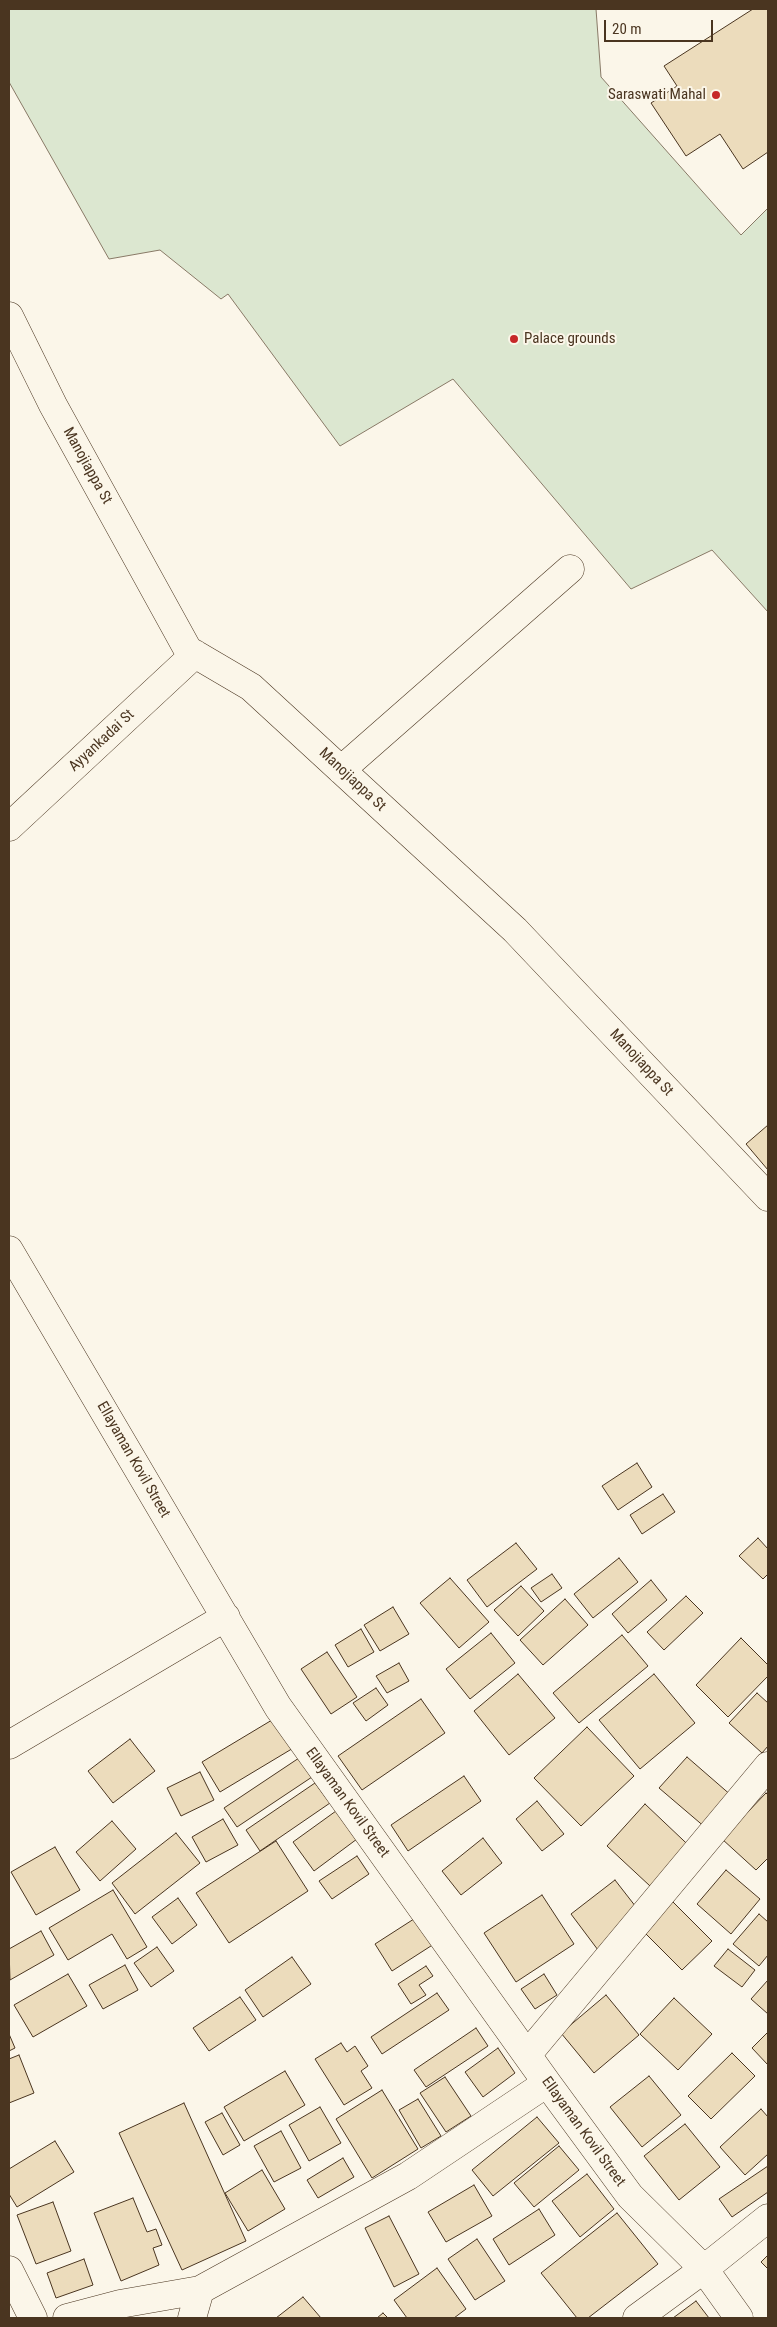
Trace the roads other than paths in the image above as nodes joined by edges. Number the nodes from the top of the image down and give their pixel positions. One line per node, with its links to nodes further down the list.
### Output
1 (9, 317): 3 (street, Manojiappa St)
2 (570, 569): 4 (street)
3 (195, 654): 4 (street, Manojiappa St); 5 (street, Ayyankadai St)
4 (341, 770): 6 (street, Manojiappa St)
5 (9, 827)
6 (768, 1197)
7 (9, 1250): 8 (street, Ellayaman Kovil Street)
8 (226, 1617): 9 (street); 11 (street, Ellayaman Kovil Street)
9 (9, 1745)
10 (768, 1766): 11 (street)
11 (527, 2055): 12 (street, Ellayaman Kovil Street)
12 (547, 2083): 14 (street, Ellayaman Kovil Street); 16 (street)
13 (768, 2218): 14 (street)
14 (704, 2269): 20 (street); 21 (street, Ellayaman Kovil Street)
15 (9, 2270): 17 (street)
16 (200, 2290): 18 (street); 19 (street)
17 (33, 2318)
18 (67, 2318)
19 (192, 2318)
20 (637, 2318)
21 (739, 2318)

